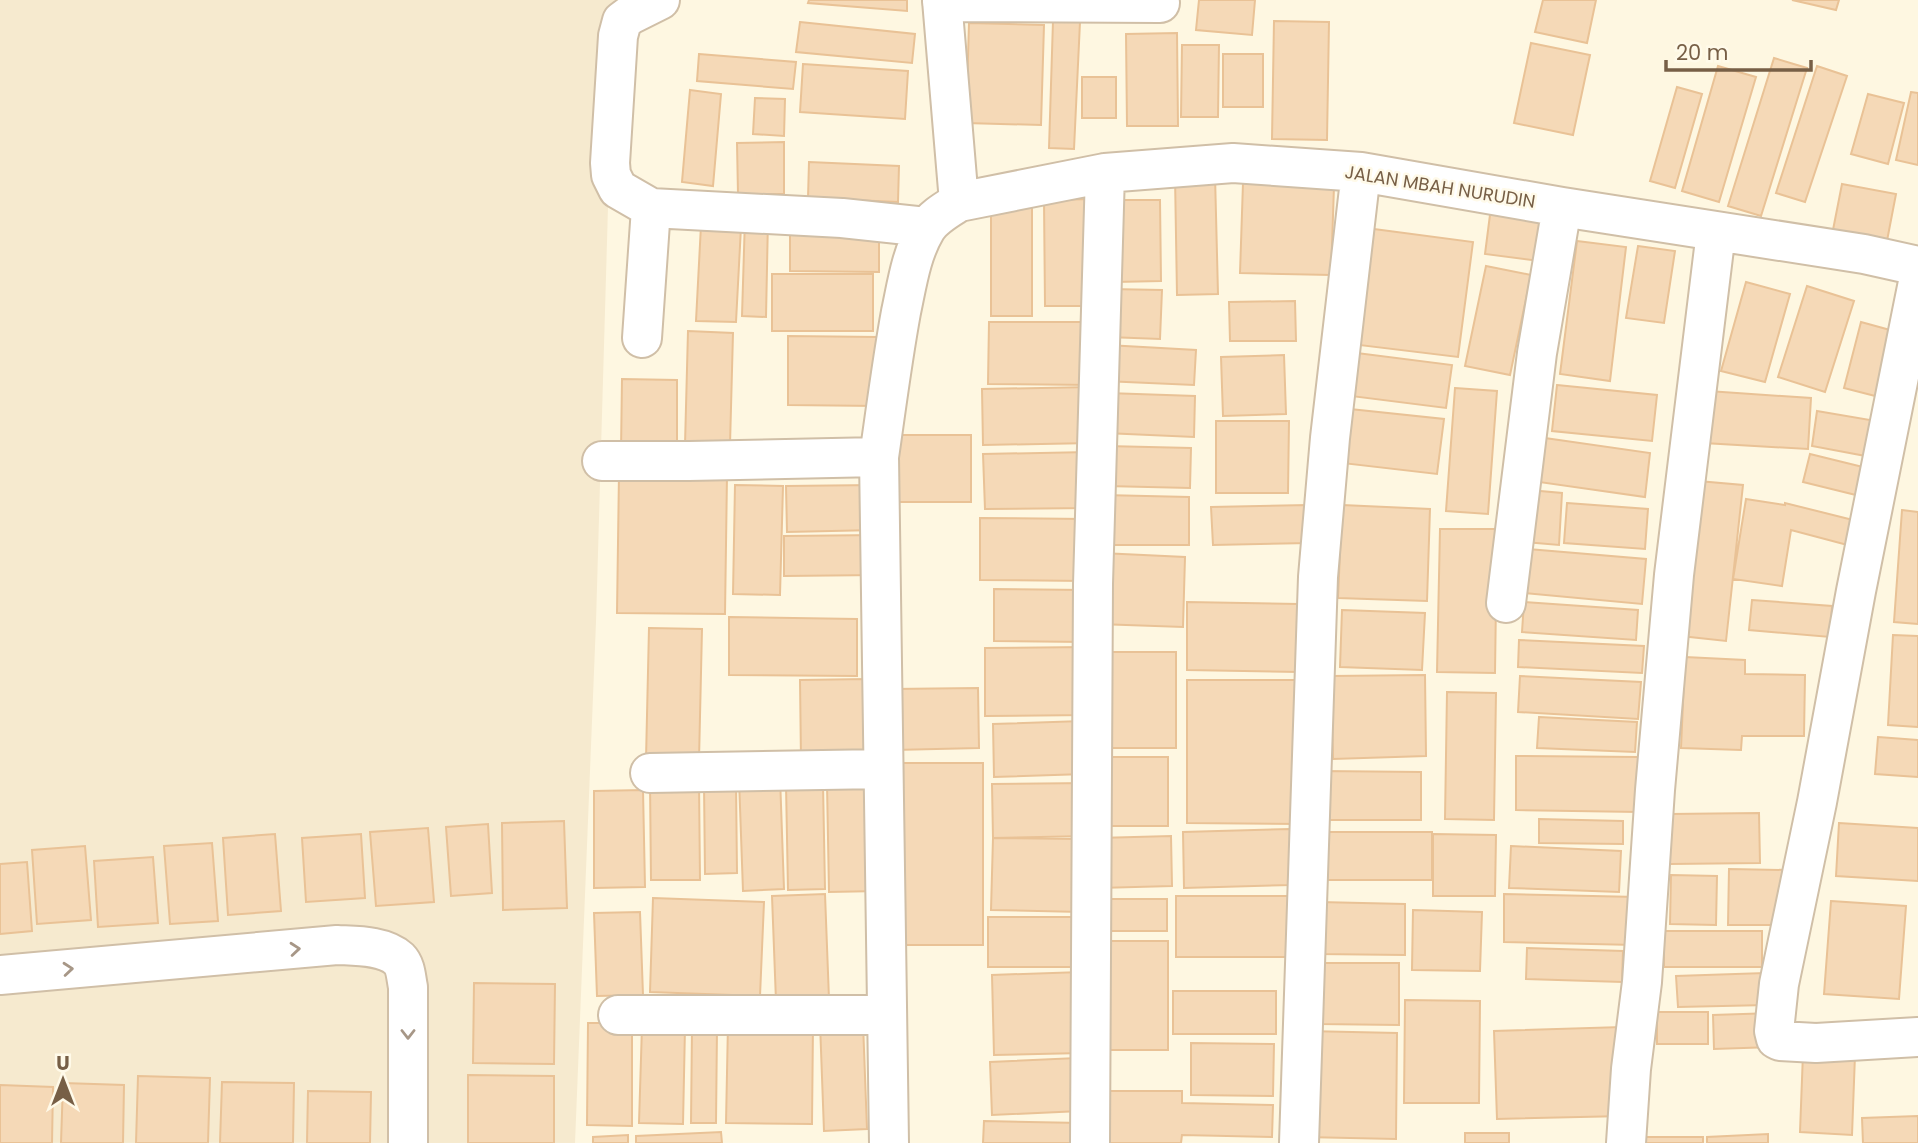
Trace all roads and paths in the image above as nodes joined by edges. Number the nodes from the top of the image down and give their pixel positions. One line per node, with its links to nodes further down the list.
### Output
1 (660, 0): 8 (street)
2 (942, 1): 3 (street); 6 (street)
3 (1160, 2)
4 (1361, 172): 5 (street, JALAN MBAH NURUDIN); 7 (street, JALAN MBAH NURUDIN); 26 (street)
5 (1105, 173): 6 (street, JALAN MBAH NURUDIN); 25 (street)
6 (959, 202): 9 (street)
7 (1562, 207): 10 (street, JALAN MBAH NURUDIN); 16 (street)
8 (651, 208): 9 (street); 13 (street)
9 (926, 227): 14 (street)
10 (1716, 232): 11 (street, JALAN MBAH NURUDIN); 27 (street)
11 (1918, 267)
12 (1918, 282): 22 (street)
13 (642, 338)
14 (879, 457): 15 (street); 17 (street)
15 (603, 461)
16 (1506, 603)
17 (883, 769): 18 (street); 21 (street)
18 (650, 773)
19 (0, 975): 23 (street, one-way to 23)
20 (618, 1015): 21 (street)
21 (887, 1015): 24 (street)
22 (1918, 1037)
23 (408, 1143)
24 (889, 1143)
25 (1090, 1143)
26 (1299, 1143)
27 (1626, 1143)

